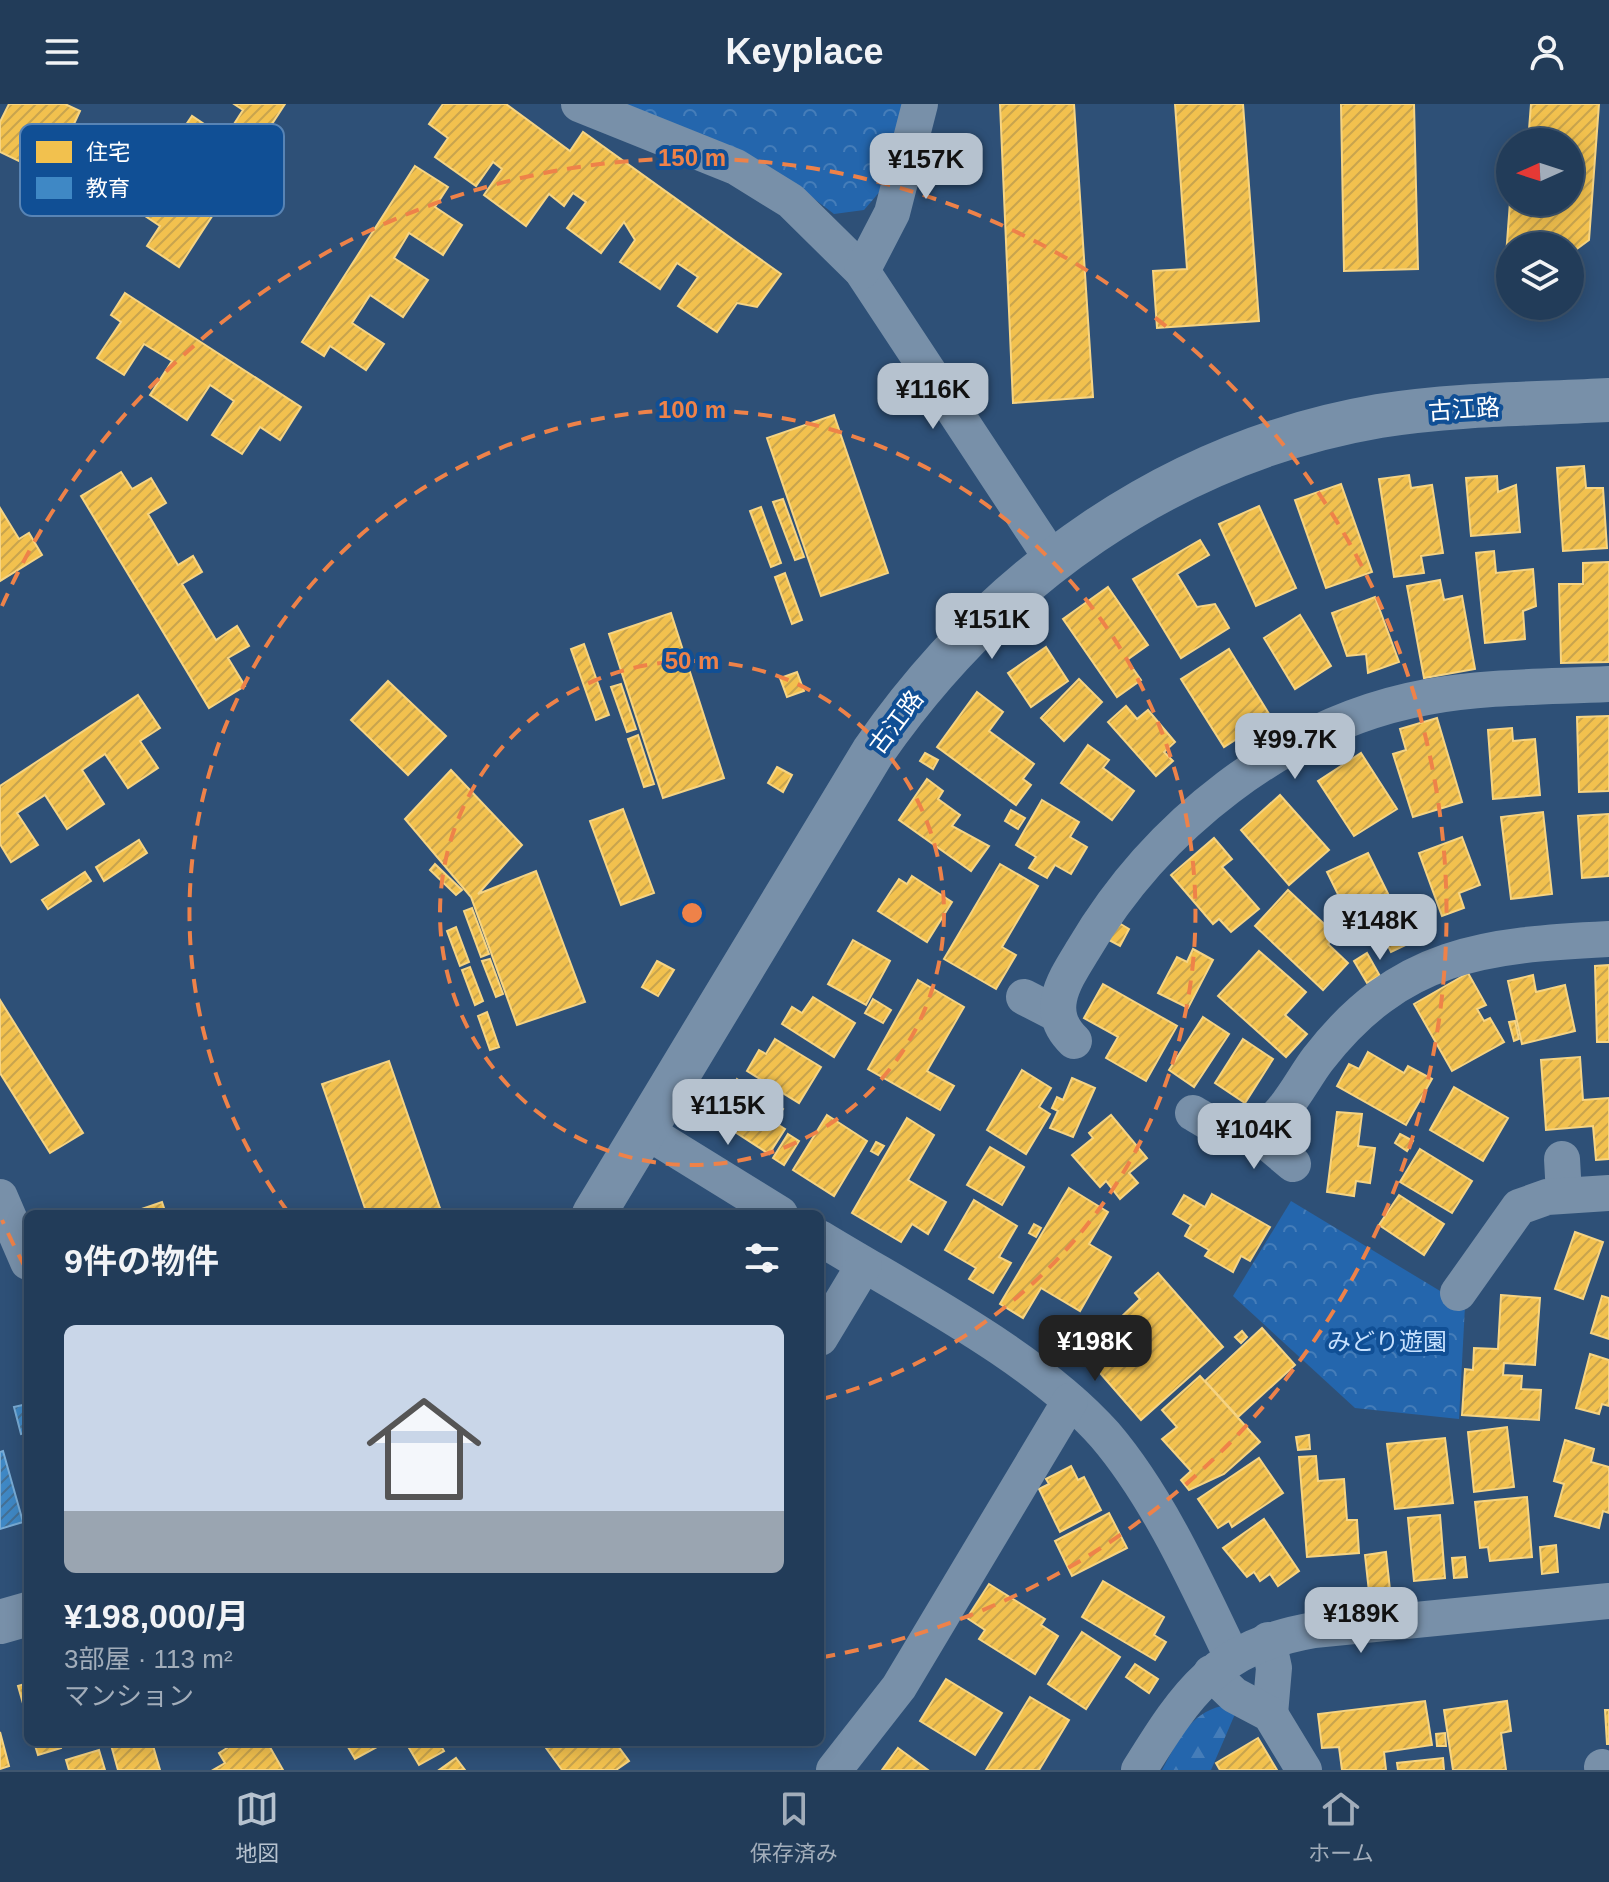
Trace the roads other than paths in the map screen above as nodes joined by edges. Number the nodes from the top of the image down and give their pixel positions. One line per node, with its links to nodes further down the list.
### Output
1 (579, 104): 3 (street)
2 (920, 104): 3 (street)
3 (862, 271): 5 (street)
4 (1609, 400): 5 (street, 古江路)
5 (1052, 559): 10 (street, 古江路)
6 (1609, 684): 8 (street)
7 (1609, 939): 11 (street)
8 (1024, 997)
9 (1193, 1113): 11 (street)
10 (644, 1130): 15 (street, 古江路); 16 (street)
11 (1255, 1132): 12 (street)
12 (1293, 1164)
13 (1609, 1193): 20 (street)
14 (0, 1197): 18 (street)
15 (596, 1210)
16 (774, 1210)
17 (824, 1240): 19 (street)
18 (24, 1253)
19 (864, 1265): 21 (street); 22 (street)
20 (1458, 1293)
21 (824, 1331)
22 (1070, 1401): 27 (street); 29 (street)
23 (1609, 1601): 26 (street)
24 (24, 1615): 25 (street)
25 (0, 1622)
26 (1268, 1640): 27 (street); 28 (street)
27 (1222, 1665): 28 (street); 30 (street)
28 (1270, 1714): 31 (street)
29 (834, 1770)
30 (1139, 1770)
31 (1304, 1770)

